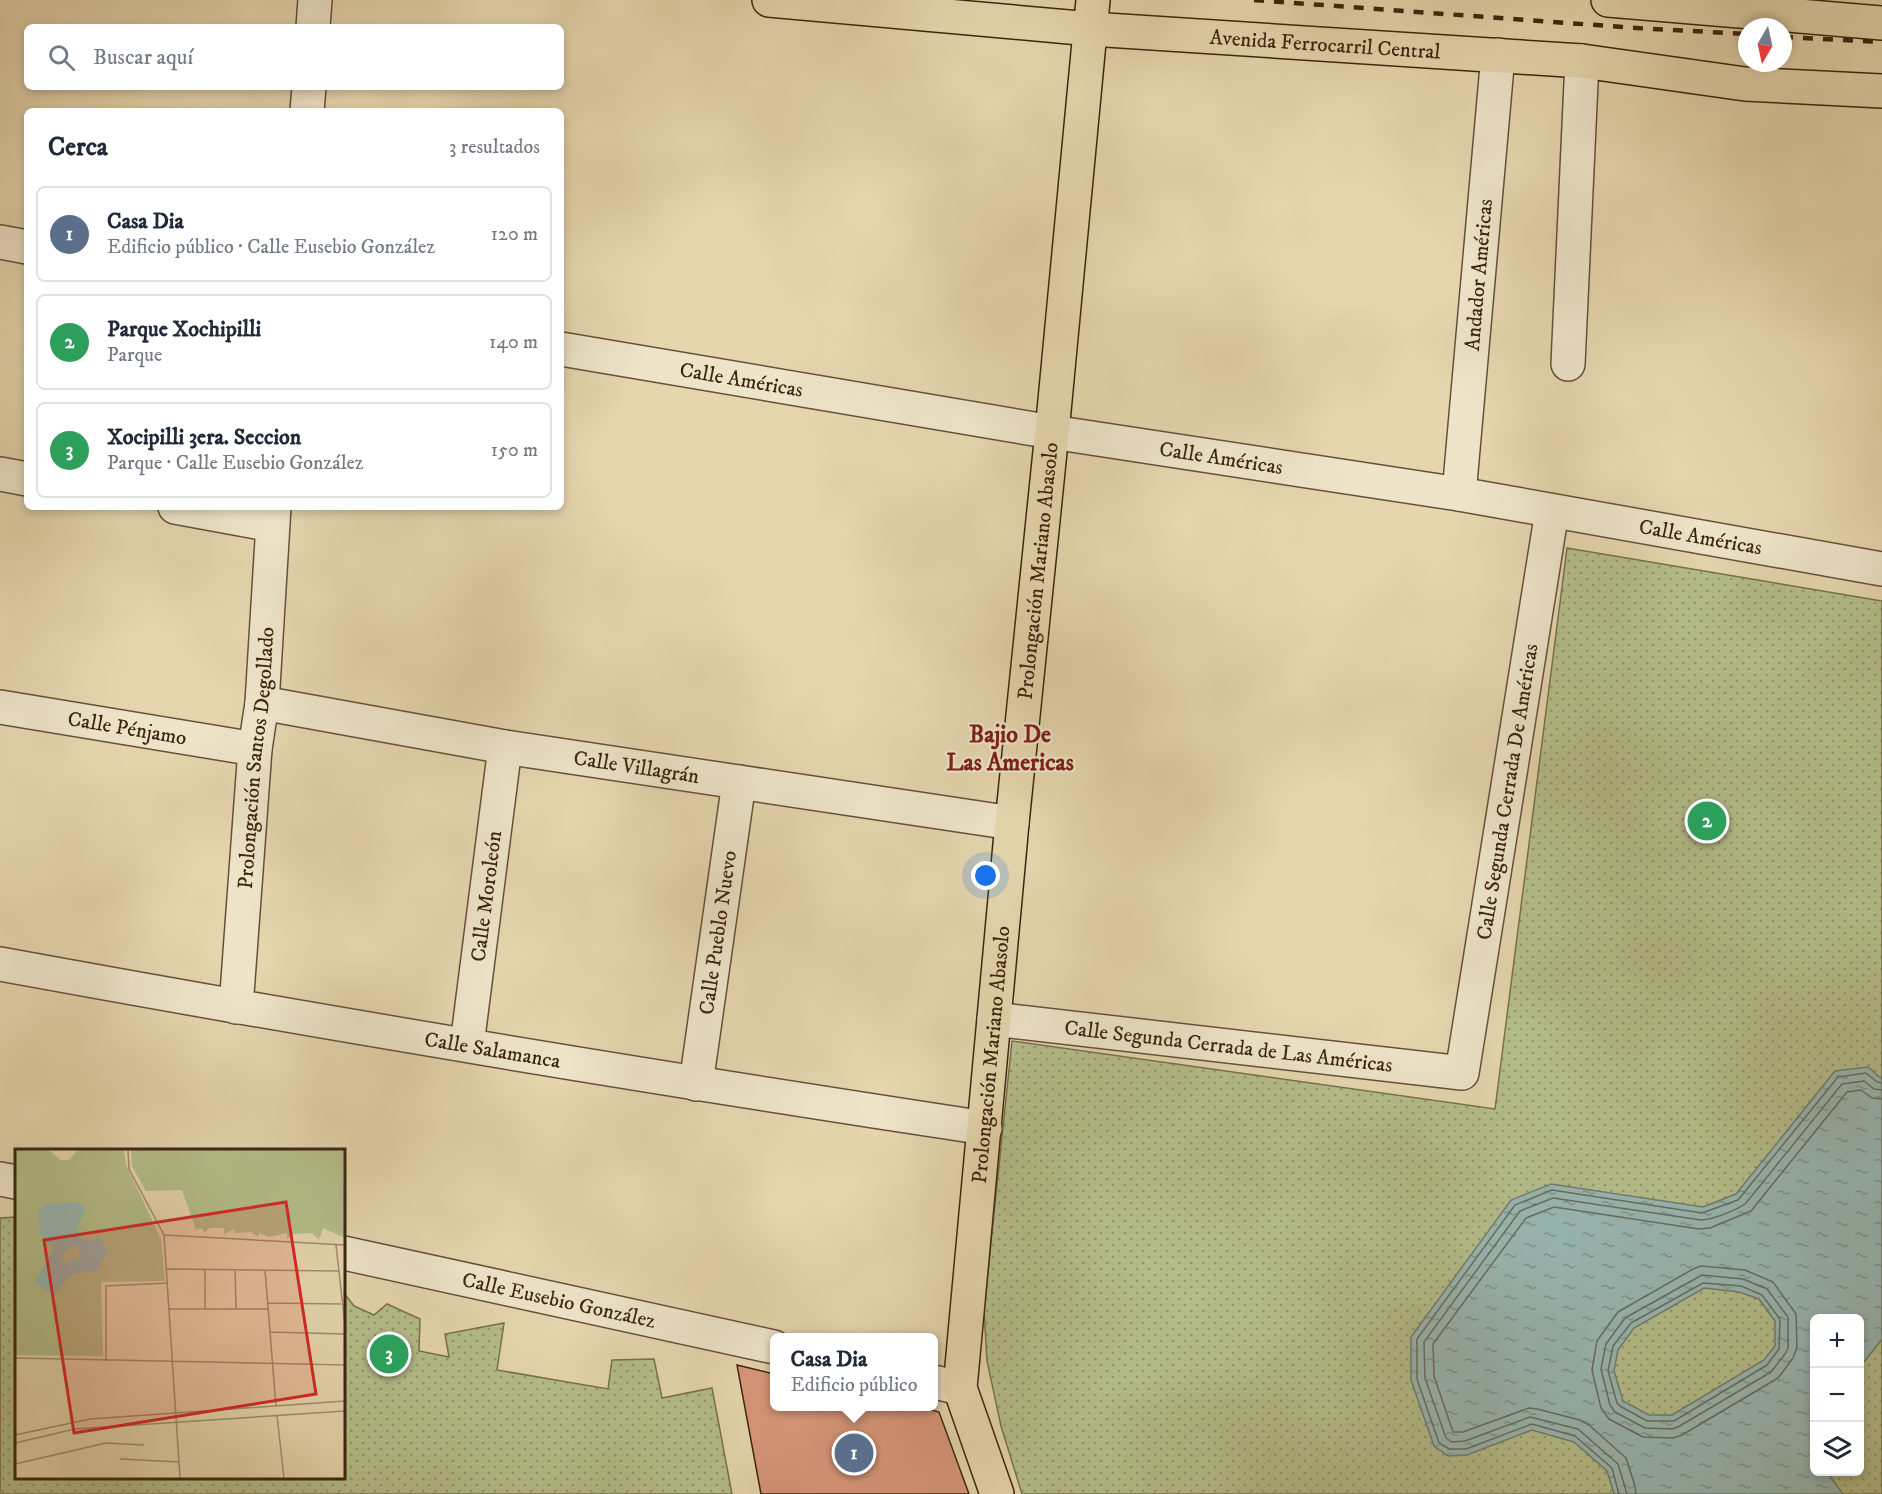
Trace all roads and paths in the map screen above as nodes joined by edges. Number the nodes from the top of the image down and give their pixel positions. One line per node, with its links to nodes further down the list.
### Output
1 (315, 0): 6 (street)
2 (769, 0): 4 (main road, Avenida Ferrocarril Central)
3 (1608, 0): 5 (main road)
4 (1092, 15): 7 (main road, Avenida Ferrocarril Central); 16 (main road, Prolongación Mariano Abasolo)
5 (1882, 23)
6 (314, 24)
7 (1498, 54): 8 (main road, Avenida Ferrocarril Central); 19 (street, Andador Américas)
8 (1582, 61): 10 (main road, Avenida Ferrocarril Central); 15 (street)
9 (309, 90): 11 (street)
10 (1882, 91)
11 (307, 108)
12 (0, 242): 13 (street)
13 (24, 246)
14 (564, 350): 16 (street, Calle Américas)
15 (1568, 364)
16 (1052, 432): 19 (street, Calle Américas); 29 (main road, Prolongación Mariano Abasolo)
17 (0, 474): 18 (street)
18 (24, 478)
19 (1459, 494): 21 (street, Calle Américas)
20 (208, 510): 22 (street)
21 (1552, 511): 23 (street, Calle Américas); 34 (street, Calle Segunda Cerrada De Américas)
22 (273, 516): 24 (street, Prolongación Santos Degollado)
23 (1882, 569)
24 (262, 703): 26 (street, Calle Villagrán); 27 (street, Prolongación Santos Degollado)
25 (0, 707): 27 (street, Calle Pénjamo)
26 (505, 747): 28 (street, Calle Villagrán); 33 (street, Calle Moroleón)
27 (255, 749): 31 (street, Prolongación Santos Degollado)
28 (739, 782): 29 (street, Calle Villagrán); 35 (street, Calle Pueblo Nuevo)
29 (1012, 823): 32 (main road, Prolongación Mariano Abasolo)
30 (0, 964): 31 (street, Calle Salamanca)
31 (236, 1007): 33 (street, Calle Salamanca)
32 (994, 1019): 34 (street, Calle Segunda Cerrada de Las Américas); 36 (main road, Prolongación Mariano Abasolo)
33 (466, 1045): 35 (street, Calle Salamanca)
34 (1462, 1073)
35 (696, 1084): 36 (street, Calle Salamanca)
36 (985, 1128): 41 (main road, Prolongación Mariano Abasolo)
37 (0, 1179): 38 (street)
38 (15, 1182)
39 (345, 1253): 40 (street, Calle Eusebio González)
40 (770, 1346)
41 (947, 1385): 42 (main road, Prolongación Mariano Abasolo)
42 (997, 1494)

